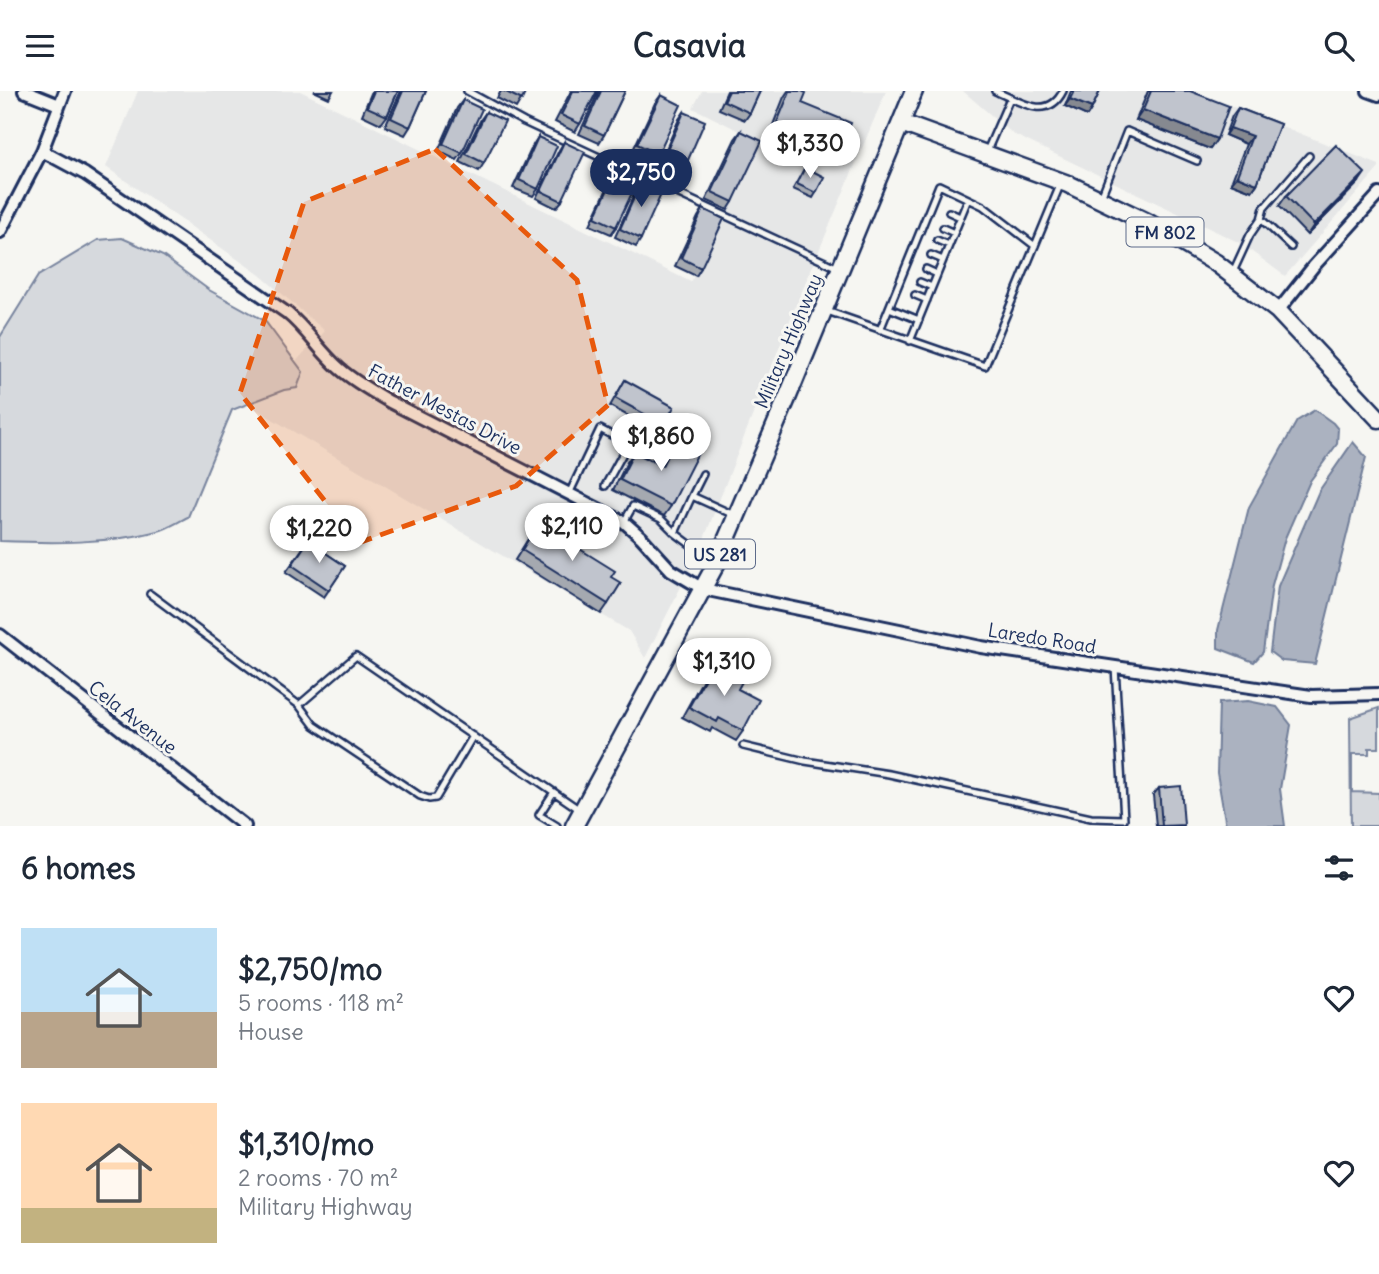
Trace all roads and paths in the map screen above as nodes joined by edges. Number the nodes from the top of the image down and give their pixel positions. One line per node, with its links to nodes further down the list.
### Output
1 (24, 91): 11 (street)
2 (65, 91): 11 (street)
3 (467, 91): 35 (lane)
4 (914, 91): 12 (main road, Military Highway / US 281)
5 (995, 91): 8 (lane)
6 (1063, 91): 10 (lane)
7 (1368, 91): 9 (street)
8 (1003, 93): 10 (lane)
9 (1379, 95)
10 (1010, 98): 14 (lane)
11 (59, 105): 13 (street)
12 (901, 123): 14 (main road, FM 802); 35 (main road, Military Highway / US 281)
13 (42, 151): 27 (street); 54 (street, Father Mestas Drive)
14 (985, 153): 17 (main road, FM 802)
15 (1309, 156): 23 (lane)
16 (1197, 161): 20 (lane)
17 (1061, 182): 20 (main road, FM 802); 31 (lane)
18 (1379, 194): 45 (street)
19 (968, 199): 22 (lane); 24 (lane); 31 (lane)
20 (1100, 200): 38 (main road, FM 802)
21 (949, 212): 22 (lane)
22 (960, 217): 28 (lane)
23 (1261, 219): 32 (lane); 38 (lane)
24 (925, 220): 25 (lane); 43 (lane)
25 (932, 223)
26 (943, 228): 28 (lane)
27 (0, 232)
28 (954, 233): 30 (lane)
29 (937, 240): 30 (lane)
30 (949, 245): 34 (lane)
31 (1035, 246): 48 (lane)
32 (1291, 247)
33 (931, 255): 34 (lane)
34 (943, 260): 37 (lane)
35 (841, 269): 44 (main road, Military Highway / US 281)
36 (926, 269): 37 (lane)
37 (937, 274): 40 (lane)
38 (1231, 274): 45 (main road, FM 802)
39 (920, 282): 40 (lane)
40 (932, 287): 42 (lane)
41 (915, 295): 42 (lane)
42 (926, 300): 46 (lane)
43 (890, 308): 46 (lane); 47 (lane)
44 (824, 310): 47 (lane); 56 (main road, Military Highway / US 281)
45 (1278, 311): 49 (main road, FM 802)
46 (919, 320): 48 (lane)
47 (880, 330): 48 (lane)
48 (910, 341)
49 (1379, 419)
50 (628, 444): 51 (lane); 53 (lane); 54 (lane)
51 (652, 456)
52 (703, 474): 55 (lane)
53 (605, 486)
54 (569, 494): 57 (street, Father Mestas Drive)
55 (692, 496): 56 (lane); 58 (lane)
56 (737, 516): 59 (main road, Military Highway / US 281)
57 (624, 522): 58 (lane); 60 (street, Father Mestas Drive)
58 (675, 533): 59 (lane)
59 (720, 555): 60 (main road, Military Highway / US 281)
60 (703, 589): 63 (street, Laredo Road); 69 (main road, Military Highway / US 281)
61 (150, 594): 65 (lane)
62 (0, 635): 70 (street, Cela Avenue)
63 (1115, 667): 64 (street, Laredo Road); 67 (lane)
64 (1379, 694)
65 (299, 705): 66 (lane); 66 (lane)
66 (473, 736): 68 (lane)
67 (743, 746)
68 (554, 792): 69 (lane); 71 (lane)
69 (578, 819)
70 (245, 826)
71 (557, 826)

